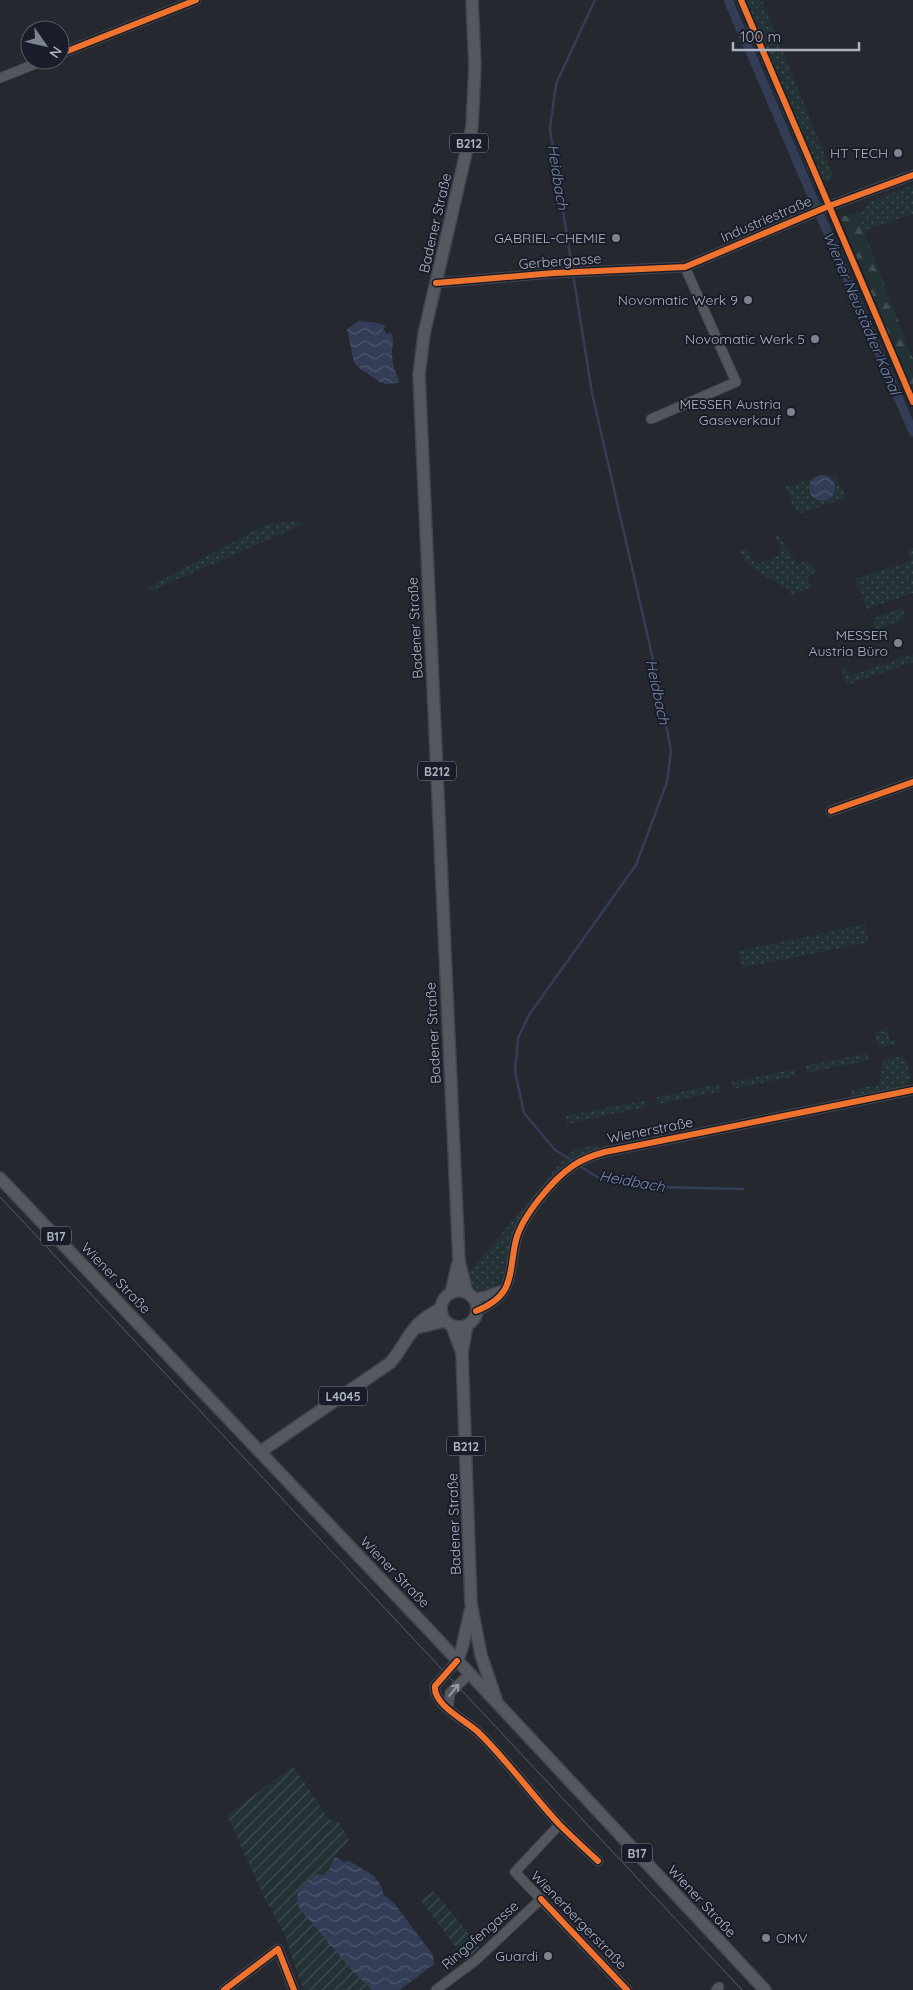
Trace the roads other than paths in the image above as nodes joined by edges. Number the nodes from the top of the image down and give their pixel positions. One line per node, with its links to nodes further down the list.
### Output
1 (196, 0): 3 (street)
2 (472, 0): 8 (main road, Badener Straße / B212)
3 (70, 50)
4 (20, 70): 5 (street)
5 (0, 78)
6 (913, 175): 7 (street, Industriestraße)
7 (685, 267): 8 (street, Gerbergasse); 9 (street)
8 (436, 283): 14 (main road, Badener Straße / B212)
9 (651, 419)
10 (913, 782): 11 (street)
11 (831, 811)
12 (913, 1090): 15 (street, Wienerstraße)
13 (0, 1178): 24 (main road, Wiener Straße / B17)
14 (459, 1261): 16 (main road, Badener Straße / B212); 17 (main road, Badener Straße / B212)
15 (505, 1289): 17 (street); 19 (street, Wienerstraße)
16 (451, 1293): 17 (main road); 18 (main road, B212)
17 (470, 1296): 19 (main road, B212)
18 (441, 1308): 20 (main road, B212); 22 (main road, L4045)
19 (476, 1312): 21 (main road, B212)
20 (449, 1324): 21 (main road); 22 (main road); 23 (main road, Badener Straße / B212)
21 (467, 1325): 23 (main road, Badener Straße / B212)
22 (414, 1329): 24 (main road, L4045)
23 (462, 1353): 25 (main road, Badener Straße / B212)
24 (260, 1452): 26 (main road, Wiener Straße / B17)
25 (472, 1603): 26 (main road, B212); 28 (main road, B212)
26 (457, 1661): 27 (main road, Wiener Straße / B17); 29 (street)
27 (469, 1674): 28 (main road, Wiener Straße / B17); 29 (street, one-way to 27)
28 (499, 1705): 37 (main road, Wiener Straße / B17)
29 (448, 1709): 30 (street)
30 (560, 1824): 31 (street); 32 (street, Wienerbergerstraße)
31 (598, 1861)
32 (541, 1899): 35 (street, Ringofengasse); 36 (street, Wienerbergerstraße)
33 (224, 1990): 34 (street)
34 (294, 1990)
35 (436, 1990)
36 (627, 1990)
37 (765, 1990)

